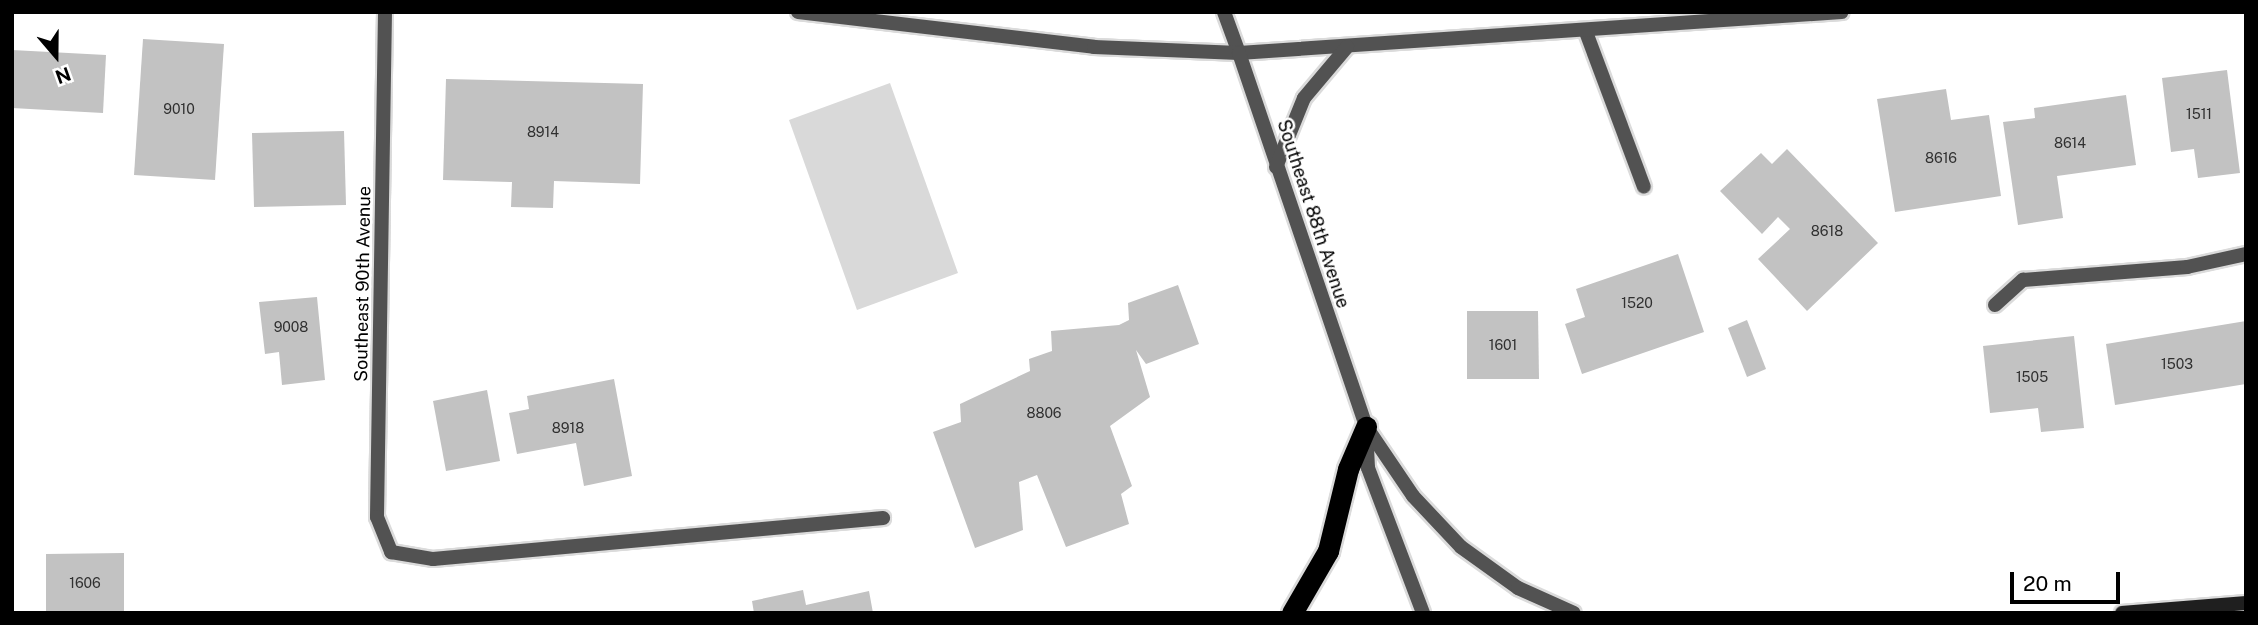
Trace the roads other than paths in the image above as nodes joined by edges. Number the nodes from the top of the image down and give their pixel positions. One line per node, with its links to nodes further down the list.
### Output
1 (385, 12): 13 (street, Southeast 90th Avenue)
2 (798, 12): 7 (street)
3 (1224, 12): 7 (street, Southeast 88th Avenue)
4 (1842, 12): 5 (street)
5 (1586, 32): 6 (street); 9 (street)
6 (1347, 47): 7 (street); 8 (street)
7 (1239, 53): 8 (street, Southeast 88th Avenue)
8 (1276, 167): 12 (street, Southeast 88th Avenue)
9 (1644, 187)
10 (2246, 254): 11 (street)
11 (1995, 304)
12 (1366, 427): 15 (highway); 16 (street); 17 (street)
13 (883, 518)
14 (2246, 603): 18 (main road)
15 (1292, 613)
16 (1423, 613)
17 (1574, 613)
18 (2122, 613)

